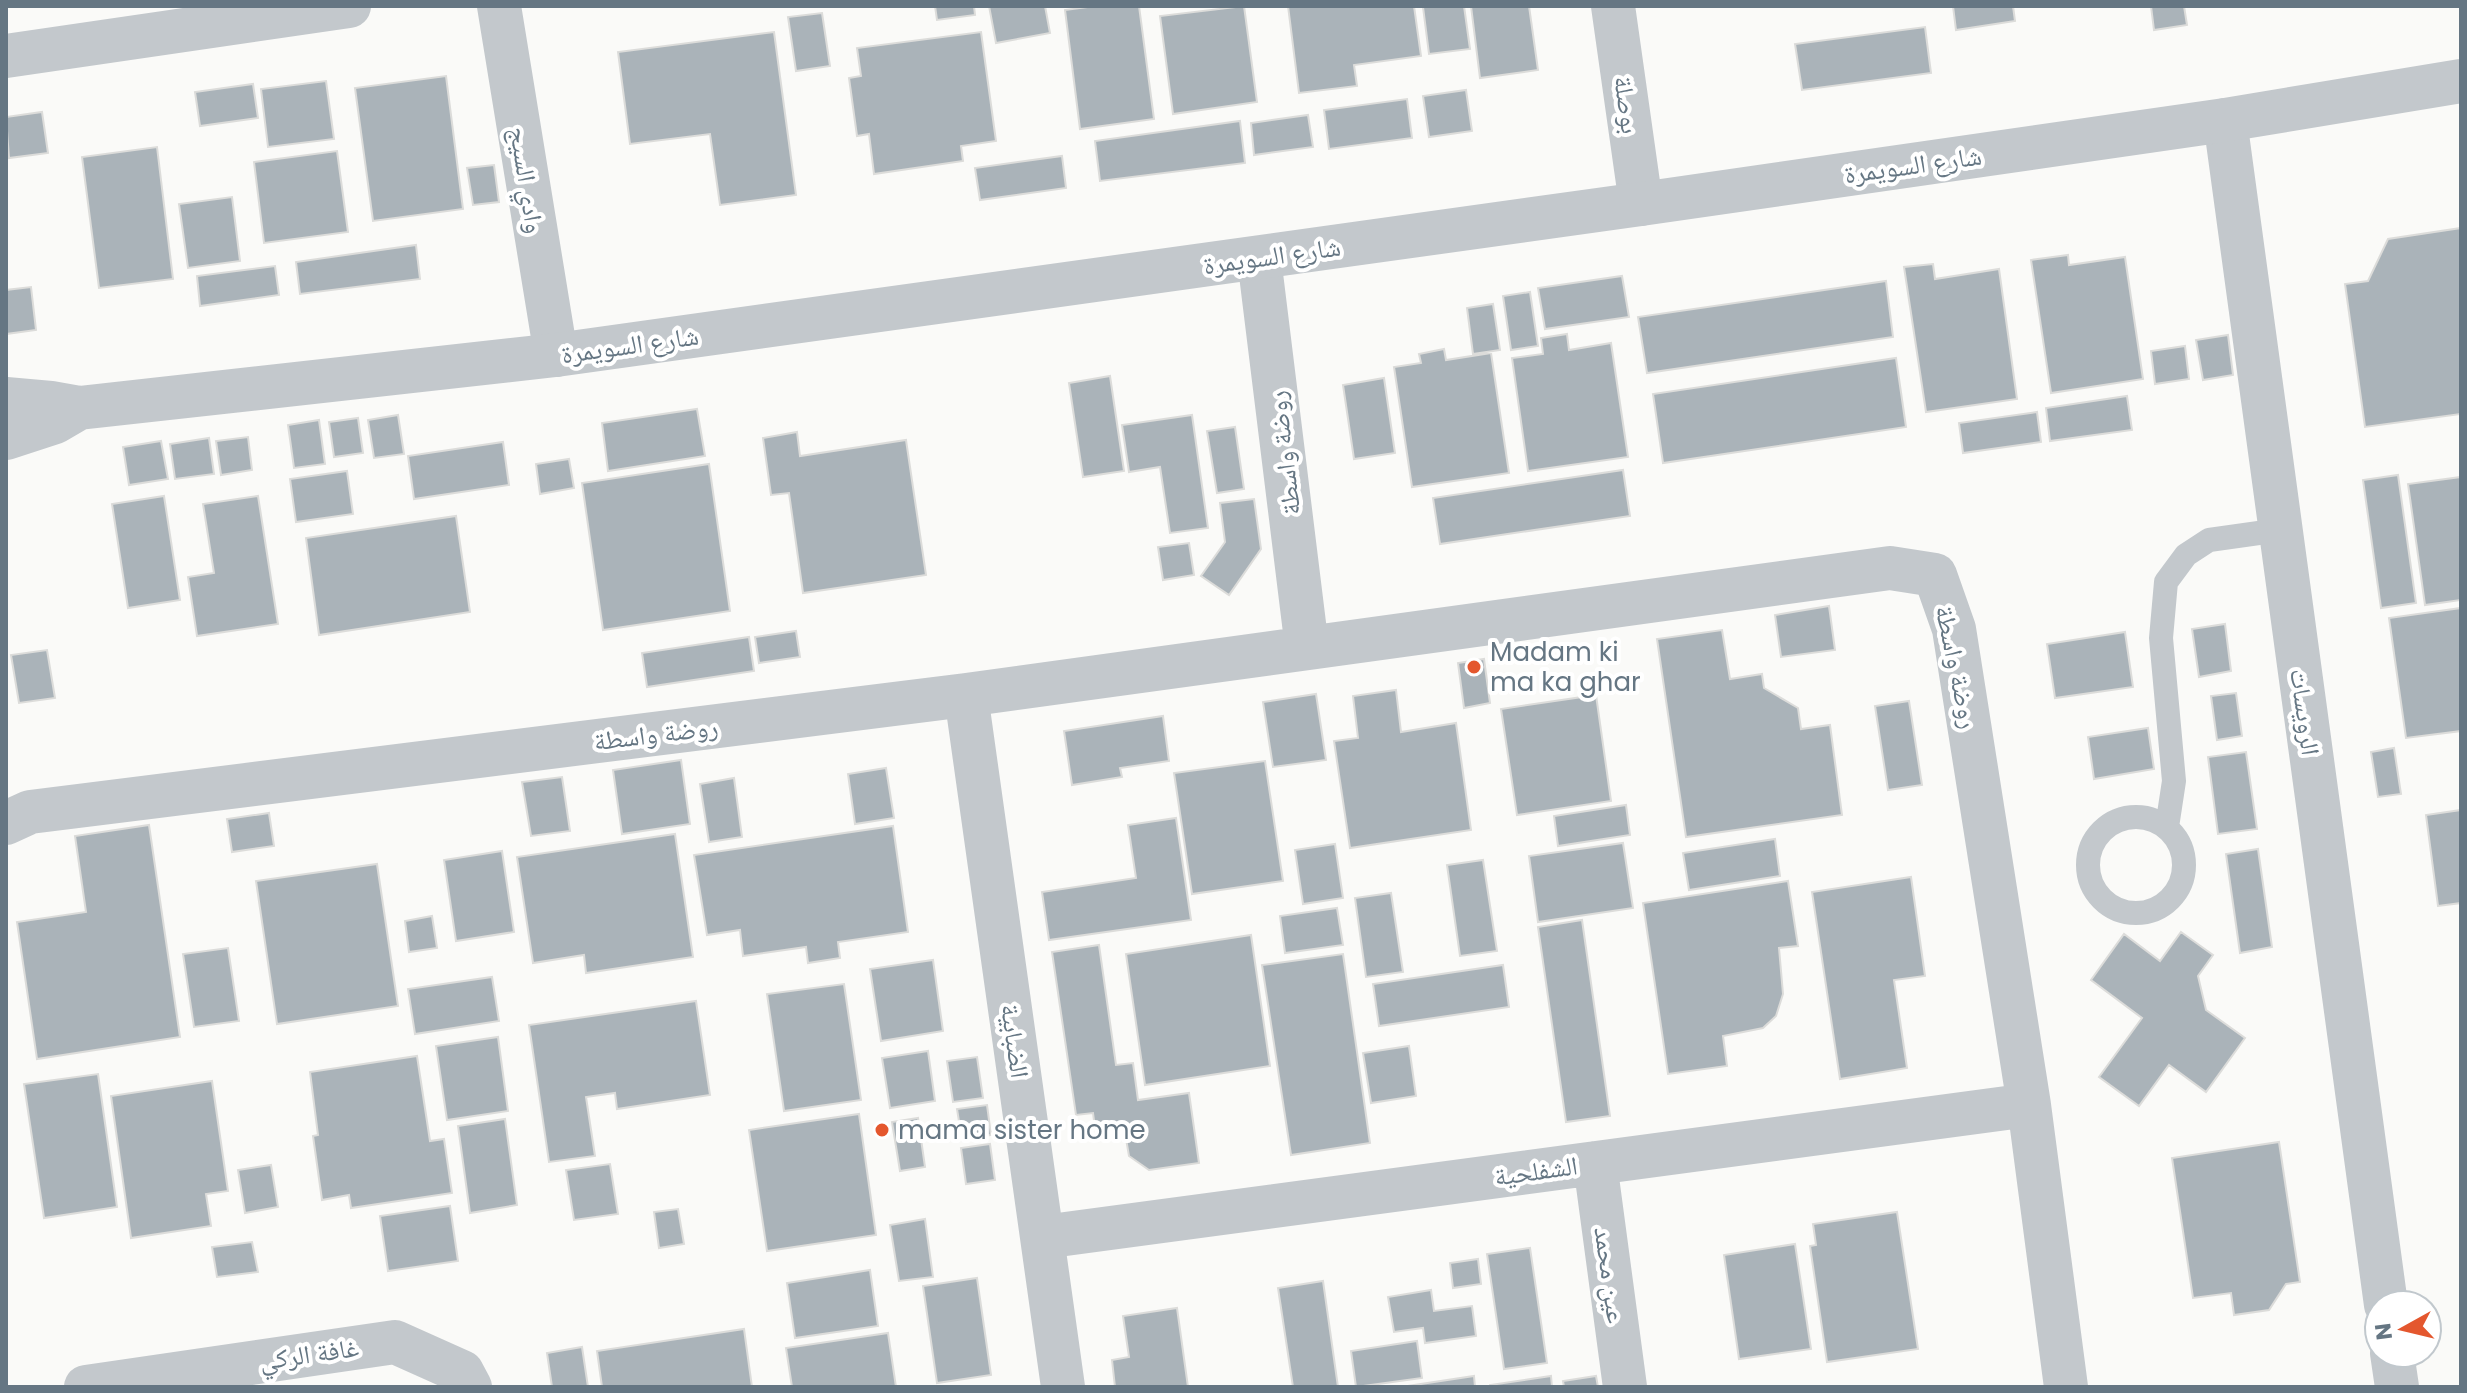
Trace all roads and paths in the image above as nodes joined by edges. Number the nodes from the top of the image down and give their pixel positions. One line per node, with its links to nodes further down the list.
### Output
1 (349, 6): 4 (street)
2 (499, 6): 9 (street, وادي السيج)
3 (1613, 6): 7 (street, بوصلة)
4 (6, 56)
5 (2461, 81): 6 (street, شارع السويمرة)
6 (2225, 120): 7 (street, شارع السويمرة); 13 (street, الرويسات)
7 (1641, 204): 8 (street, شارع السويمرة)
8 (1259, 258): 9 (street, شارع السويمرة); 14 (street, روضة واسطة)
9 (556, 355): 11 (street, شارع السويمرة)
10 (6, 399): 11 (street, شارع السويمرة)
11 (79, 408): 12 (street, شارع السويمرة)
12 (6, 438)
13 (2280, 530): 17 (lane); 21 (street, الرويسات)
14 (1307, 648): 15 (street, روضة واسطة); 18 (street, روضة واسطة)
15 (966, 695): 16 (street, روضة واسطة); 20 (street, الضبابية)
16 (6, 823)
17 (2167, 827): 17 (lane)
18 (2029, 1105): 19 (street, الشفلحية); 26 (street, روضة واسطة)
19 (1595, 1163): 20 (street, الشفلحية); 25 (street, عين محمد)
20 (1043, 1237): 24 (street, الضبابية)
21 (2384, 1289)
22 (86, 1387): 23 (street, غافة الركي)
23 (470, 1387)
24 (1063, 1387)
25 (1625, 1387)
26 (2066, 1387)

